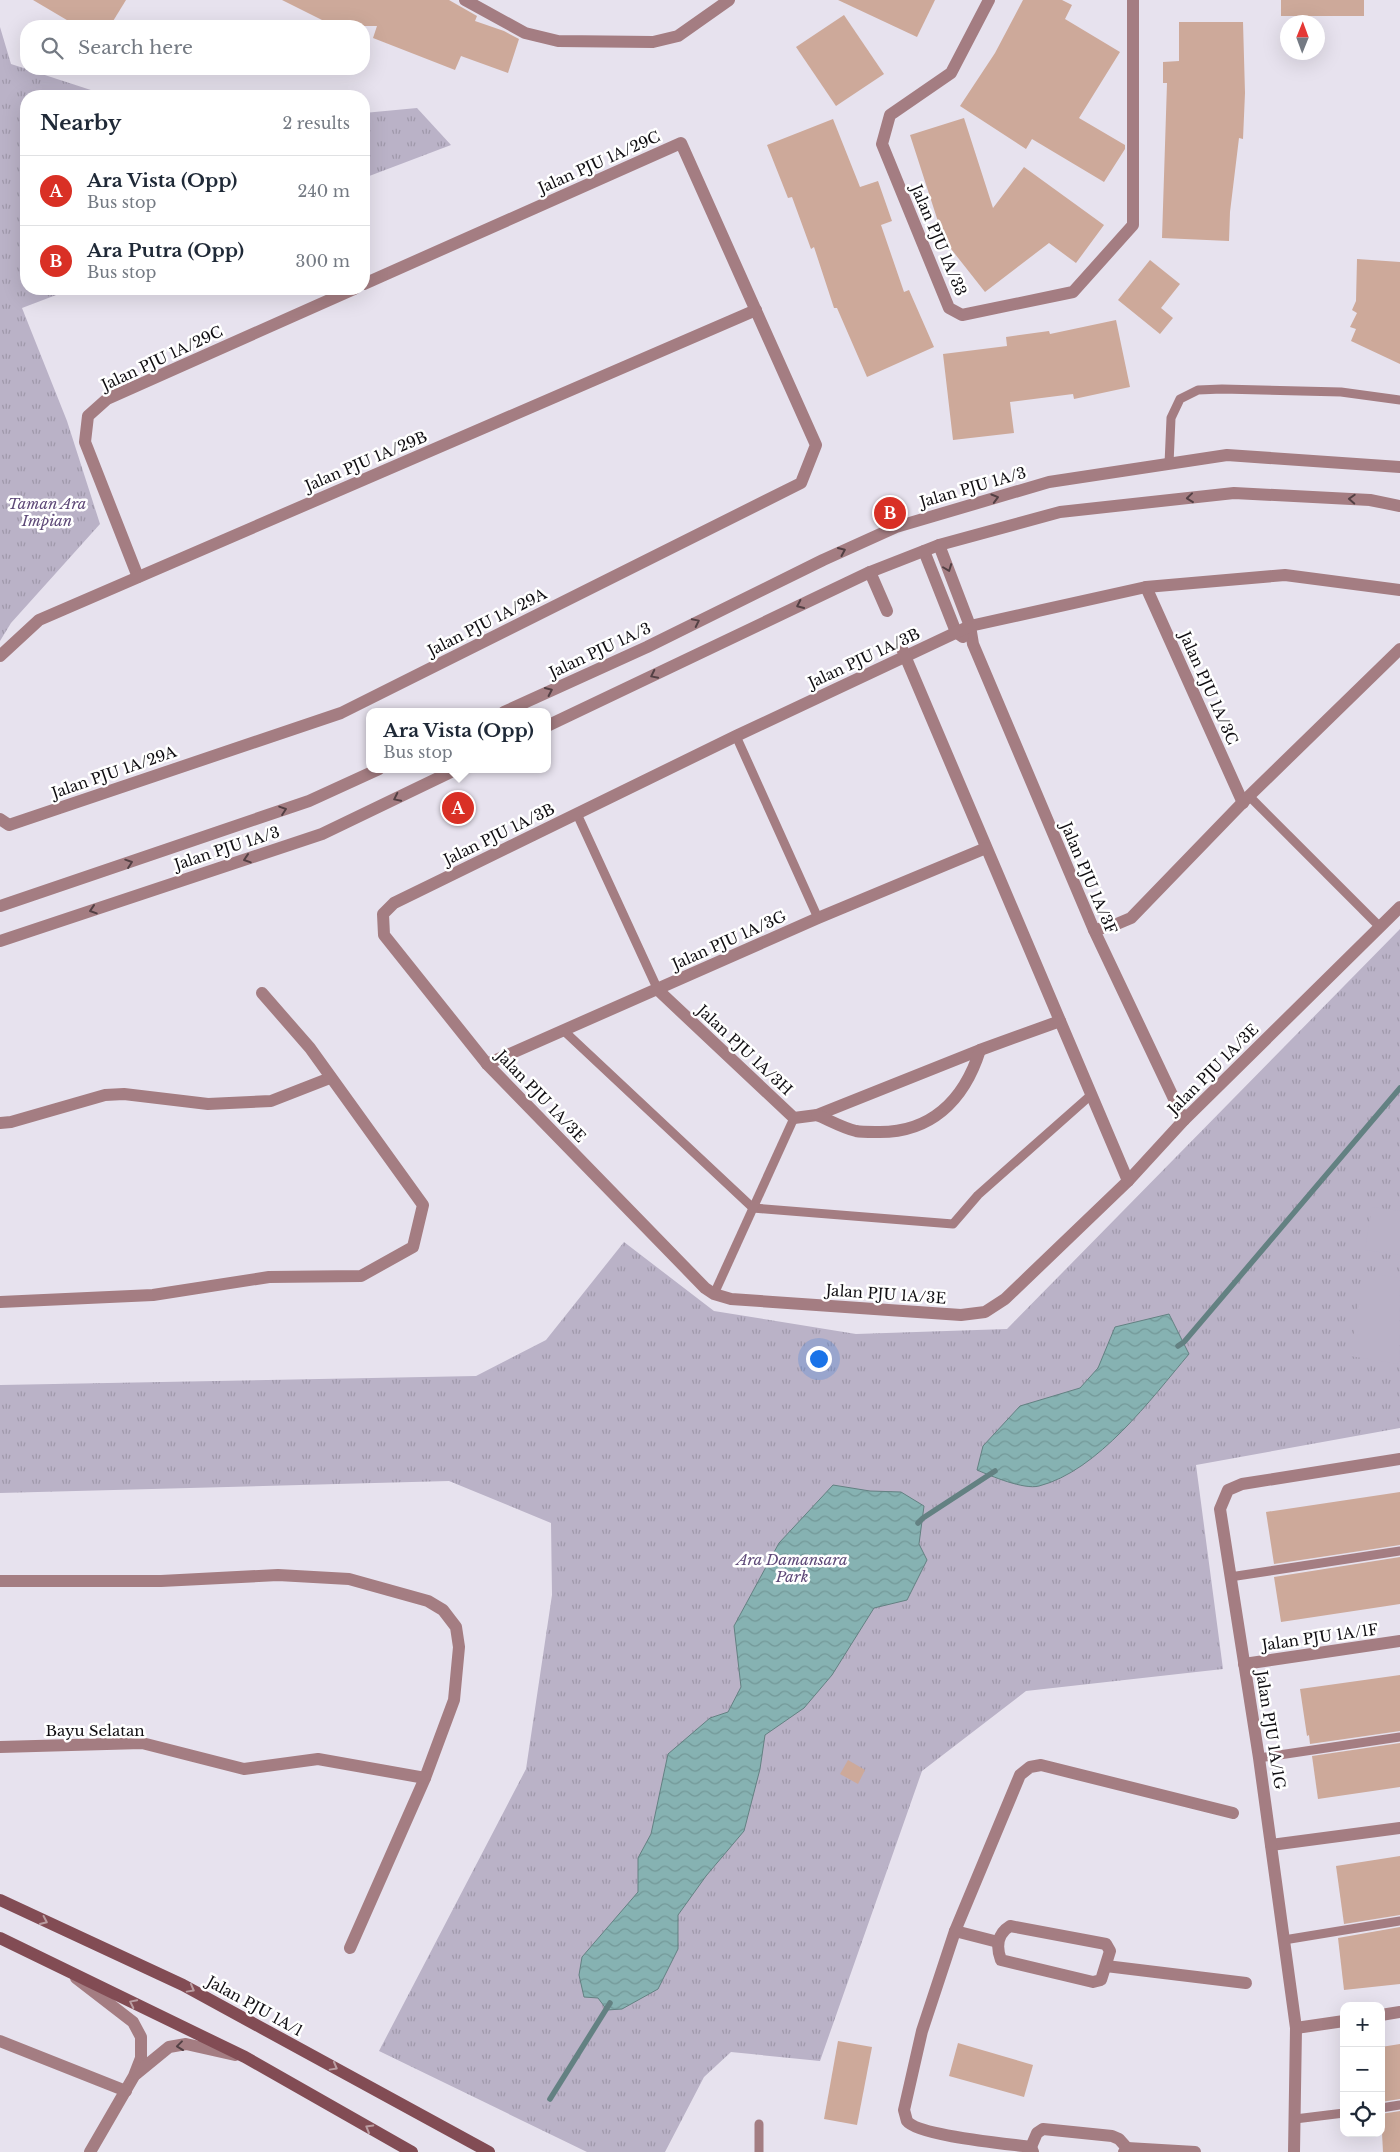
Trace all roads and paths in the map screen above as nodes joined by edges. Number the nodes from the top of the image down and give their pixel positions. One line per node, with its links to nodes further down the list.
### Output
1 (465, 0): 2 (street)
2 (730, 0)
3 (989, 0): 4 (street, Jalan PJU 1A/33)
4 (1132, 0)
5 (370, 281): 7 (street, Jalan PJU 1A/29C)
6 (341, 295): 15 (street, Jalan PJU 1A/29C)
7 (756, 310): 15 (street, Jalan PJU 1A/29B); 33 (street, Jalan PJU 1A/29A)
8 (1400, 400): 9 (lane)
9 (1169, 464): 10 (street, Jalan PJU 1A/3); 26 (street, Jalan PJU 1A/3, one-way to 9)
10 (1399, 466)
11 (1400, 506): 12 (street, one-way to 12)
12 (939, 545): 13 (street); 19 (street, Jalan PJU 1A/3F, one-way to 19)
13 (924, 551): 14 (street); 20 (street)
14 (870, 572): 18 (street); 27 (street, one-way to 27)
15 (138, 577): 24 (street, Jalan PJU 1A/29B)
16 (1146, 587): 17 (street, Jalan PJU 1A/3B); 19 (street, Jalan PJU 1A/3B); 31 (street, Jalan PJU 1A/3C)
17 (1400, 590)
18 (887, 611)
19 (970, 626): 20 (street, Jalan PJU 1A/3B); 22 (street, Jalan PJU 1A/3F)
20 (956, 632): 22 (street); 25 (street, Jalan PJU 1A/3B)
21 (900, 644): 25 (street)
22 (974, 644): 40 (street, Jalan PJU 1A/3F)
23 (1400, 649): 31 (street)
24 (0, 656)
25 (905, 658): 28 (street, Jalan PJU 1A/3B); 34 (street)
26 (513, 708)
27 (551, 724)
28 (736, 736): 32 (street, Jalan PJU 1A/3B); 38 (lane)
29 (371, 773): 35 (street, Jalan PJU 1A/3, one-way to 29)
30 (449, 773): 41 (street, Jalan PJU 1A/3, one-way to 41)
31 (1246, 799): 39 (lane); 40 (street)
32 (577, 814): 37 (street, Jalan PJU 1A/3B); 42 (lane)
33 (0, 819)
34 (986, 848): 38 (street, Jalan PJU 1A/3G); 44 (street)
35 (0, 906)
36 (1400, 907): 39 (street, Jalan PJU 1A/3E)
37 (383, 914): 47 (street, Jalan PJU 1A/3E)
38 (818, 918): 42 (street, Jalan PJU 1A/3G)
39 (1380, 927): 52 (street, Jalan PJU 1A/3E)
40 (1094, 930): 52 (street, Jalan PJU 1A/3F)
41 (0, 941)
42 (658, 990): 45 (street, Jalan PJU 1A/3G); 51 (street, Jalan PJU 1A/3H)
43 (262, 993): 48 (street)
44 (1060, 1022): 46 (street, Jalan PJU 1A/3H); 49 (street)
45 (563, 1030): 47 (street, Jalan PJU 1A/3G); 55 (lane)
46 (980, 1050): 50 (street, Jalan PJU 1A/3H); 50 (street, Jalan PJU 1A/3H)
47 (487, 1064): 56 (street, Jalan PJU 1A/3E)
48 (330, 1078): 53 (street); 57 (street)
49 (1091, 1096): 54 (street); 55 (lane)
50 (817, 1115): 51 (street, Jalan PJU 1A/3H)
51 (794, 1118): 55 (lane)
52 (1184, 1120): 54 (street, Jalan PJU 1A/3E)
53 (0, 1123)
54 (1128, 1181): 56 (street, Jalan PJU 1A/3E)
55 (754, 1208): 56 (lane)
56 (714, 1294)
57 (0, 1302)
58 (1400, 1459): 60 (street, Jalan PJU 1A/1G)
59 (1400, 1551): 60 (lane)
60 (1230, 1577): 63 (street, Jalan PJU 1A/1G)
61 (0, 1581): 67 (street)
62 (1400, 1641): 63 (street, Jalan PJU 1A/1F)
63 (1244, 1664): 66 (street, Jalan PJU 1A/1G)
64 (1400, 1737): 66 (lane)
65 (0, 1747): 67 (street, Bayu Selatan)
66 (1259, 1758): 70 (street, Jalan PJU 1A/1G)
67 (425, 1778): 77 (street)
68 (1233, 1813): 73 (street)
69 (1400, 1828): 70 (street)
70 (1271, 1845): 75 (street, Jalan PJU 1A/1G)
71 (0, 1900): 100 (main road, Jalan PJU 1A/1, one-way to 100)
72 (1400, 1921): 75 (lane)
73 (955, 1931): 76 (street); 94 (street)
74 (0, 1938): 79 (main road)
75 (1284, 1940): 84 (street, Jalan PJU 1A/1G)
76 (998, 1942): 78 (street); 78 (street)
77 (350, 1948)
78 (1106, 1966): 80 (street)
79 (68, 1972): 86 (main road, one-way to 79); 87 (street)
80 (1246, 1983)
81 (1400, 2012): 82 (street)
82 (1385, 2014)
83 (1340, 2022): 84 (street)
84 (1296, 2028): 92 (street, Jalan PJU 1A/1G)
85 (0, 2041): 88 (street)
86 (245, 2057): 87 (street, one-way to 87); 99 (main road, one-way to 86)
87 (134, 2076): 88 (street)
88 (126, 2091): 98 (street)
89 (1400, 2105): 90 (lane)
90 (1385, 2107)
91 (1340, 2113): 92 (lane)
92 (1295, 2119): 104 (street, Jalan PJU 1A/1G)
93 (759, 2124): 101 (lane)
94 (962, 2139): 95 (street); 102 (street)
95 (1002, 2148): 96 (street)
96 (1032, 2149): 97 (street)
97 (1125, 2150): 103 (street)
98 (90, 2152)
99 (412, 2152)
100 (489, 2152)
101 (759, 2152)
102 (960, 2152)
103 (1194, 2152)
104 (1294, 2152)

